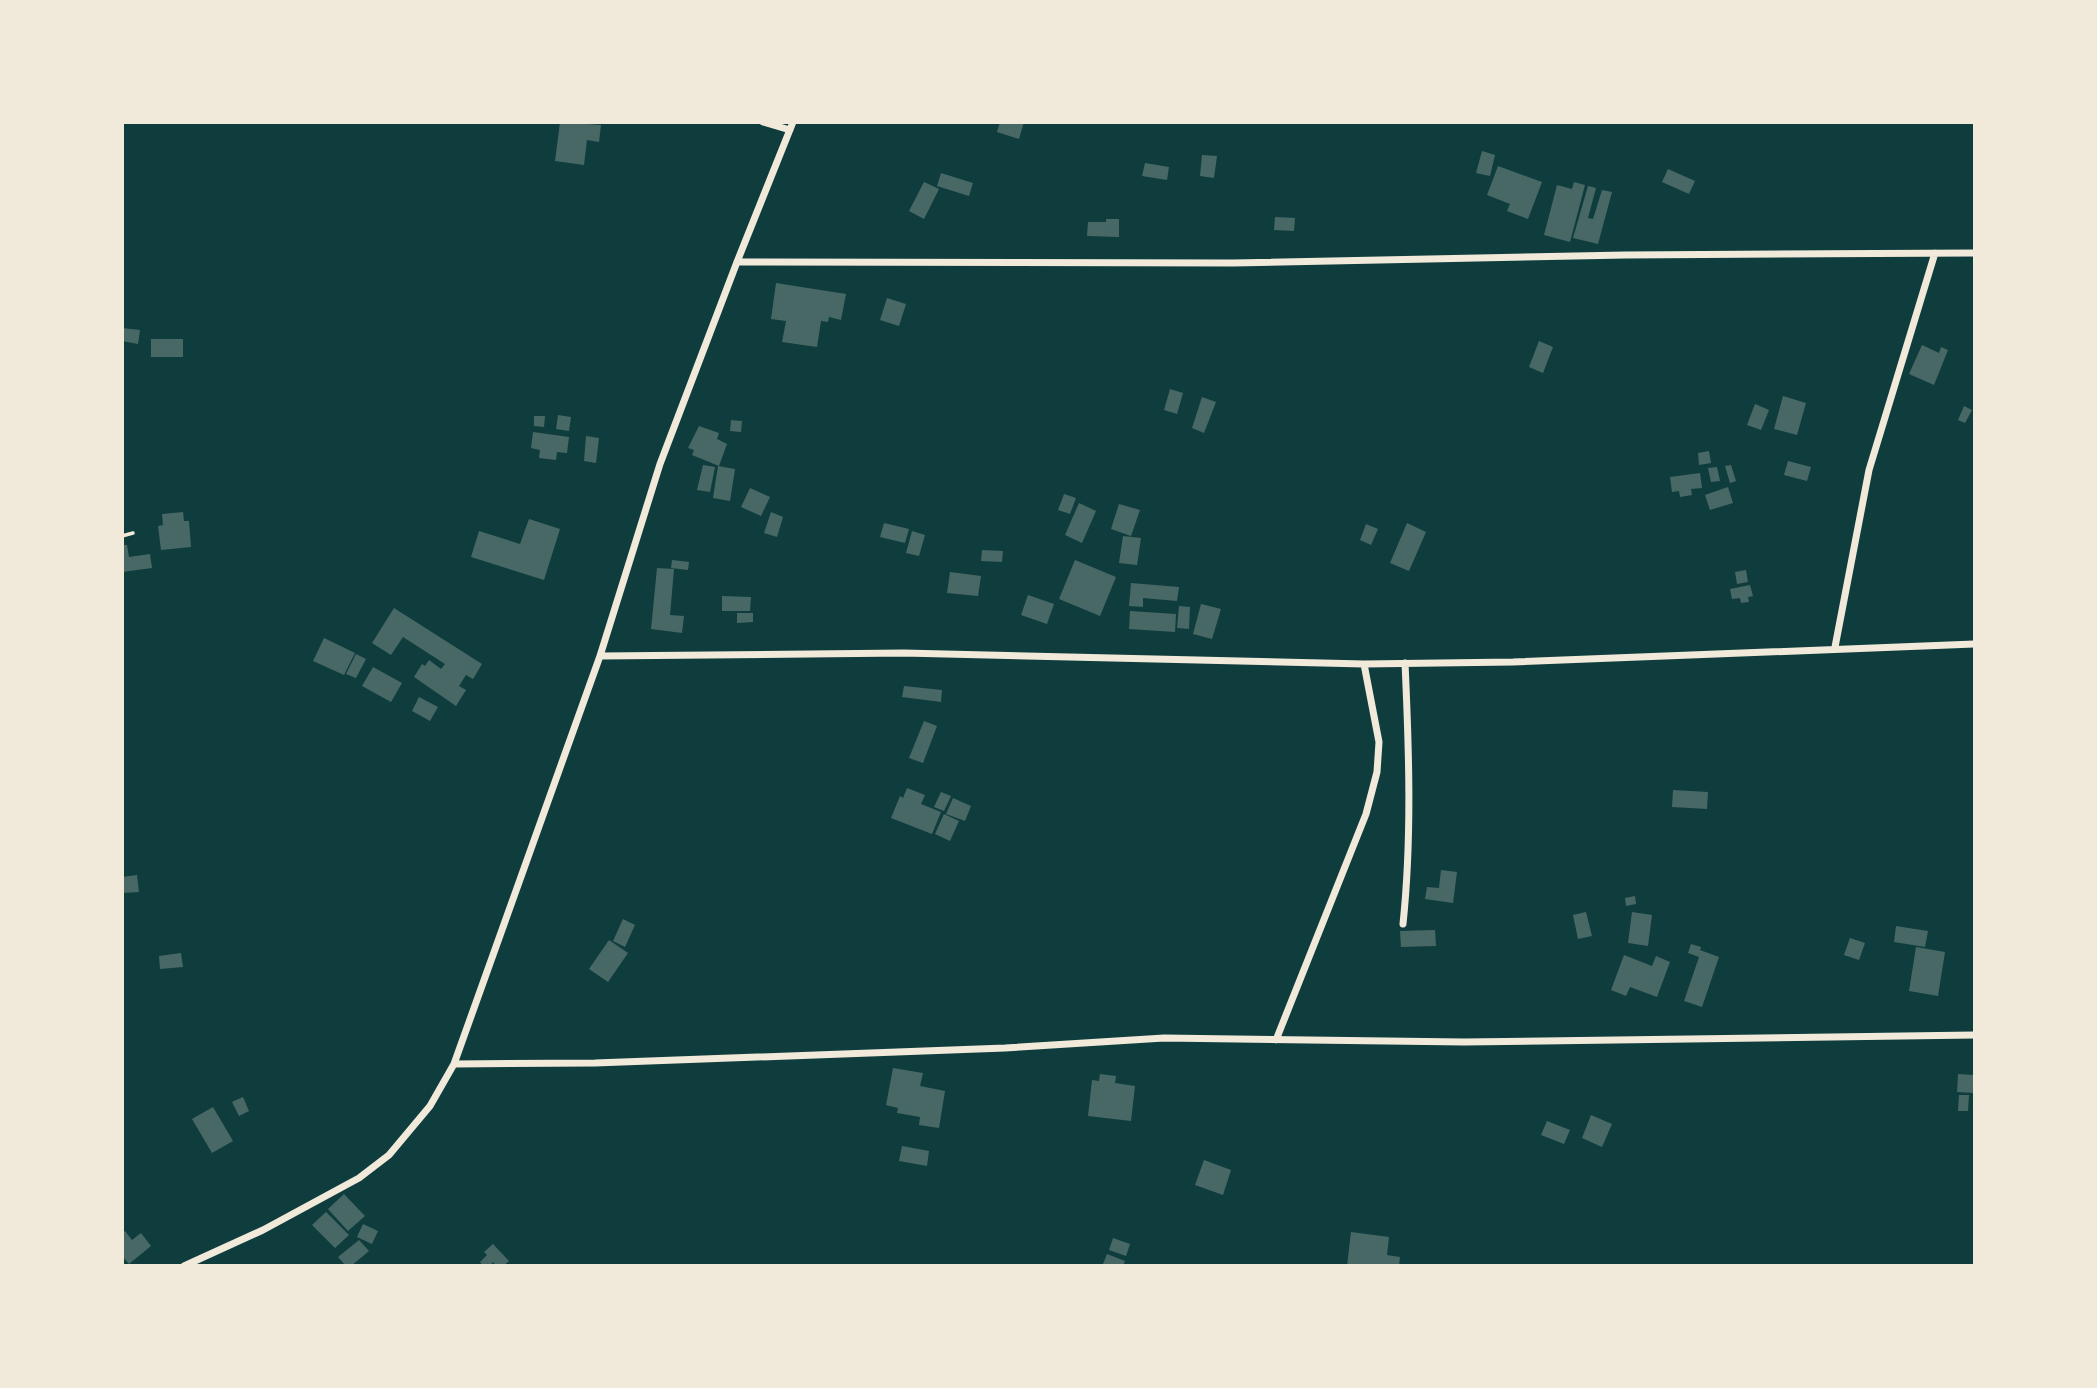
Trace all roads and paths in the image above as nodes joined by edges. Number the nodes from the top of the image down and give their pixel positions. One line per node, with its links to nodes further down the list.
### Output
1 (763, 122): 2 (street)
2 (792, 127): 5 (street)
3 (1936, 253): 4 (street); 5 (street); 9 (street)
4 (1975, 253)
5 (737, 262): 10 (street)
6 (133, 533): 7 (path)
7 (122, 536)
8 (1975, 643): 9 (street)
9 (1835, 647): 11 (street)
10 (600, 656): 12 (street); 16 (street)
11 (1405, 663): 12 (street); 13 (street)
12 (1364, 664): 15 (street)
13 (1403, 924)
14 (1975, 1035): 15 (street)
15 (1276, 1040): 16 (street)
16 (454, 1064): 17 (street)
17 (184, 1265)

